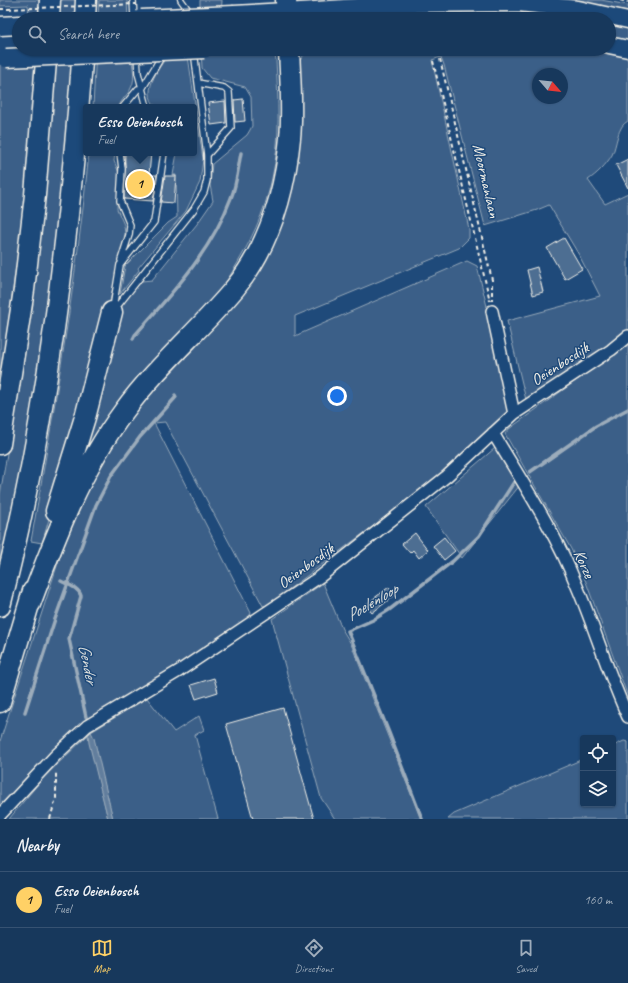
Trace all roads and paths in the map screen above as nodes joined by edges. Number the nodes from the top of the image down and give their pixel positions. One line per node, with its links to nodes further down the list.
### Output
1 (50, 0): 9 (highway)
2 (86, 0): 10 (highway)
3 (133, 0): 11 (lane)
4 (182, 0): 8 (lane)
5 (620, 0): 6 (path)
6 (628, 2)
7 (286, 10): 12 (main road, bridge); 13 (main road)
8 (189, 11)
9 (49, 12)
10 (85, 12)
11 (134, 12)
12 (265, 12)
13 (592, 12)
14 (616, 17): 15 (main road)
15 (628, 20)
16 (616, 46): 17 (main road)
17 (628, 48)
18 (46, 56): 41 (highway)
19 (48, 56): 25 (main road, bridge)
20 (81, 56): 43 (highway)
21 (137, 56): 29 (lane)
22 (162, 56): 29 (lane)
23 (195, 56): 28 (lane)
24 (289, 56): 42 (highway)
25 (3, 58)
26 (440, 59): 36 (path, Moormanlaan)
27 (433, 61): 36 (path, Moormanlaan)
28 (198, 83): 32 (lane); 32 (lane)
29 (142, 89): 30 (lane); 31 (lane)
30 (125, 104)
31 (146, 104)
32 (207, 155): 37 (lane)
33 (120, 156): 35 (lane)
34 (164, 156): 35 (lane)
35 (120, 264): 37 (lane)
36 (492, 311): 39 (street)
37 (112, 312): 42 (highway)
38 (628, 336): 39 (street, Oeienbosdijk)
39 (514, 414): 40 (street, Oeienbosdijk)
40 (493, 433): 45 (street, Korze); 46 (street, Oeienbosdijk)
41 (0, 444)
42 (30, 604): 44 (highway)
43 (0, 606)
44 (0, 702)
45 (628, 717)
46 (56, 755): 47 (street, Oeienbosdijk); 48 (path)
47 (0, 815)
48 (50, 819)

